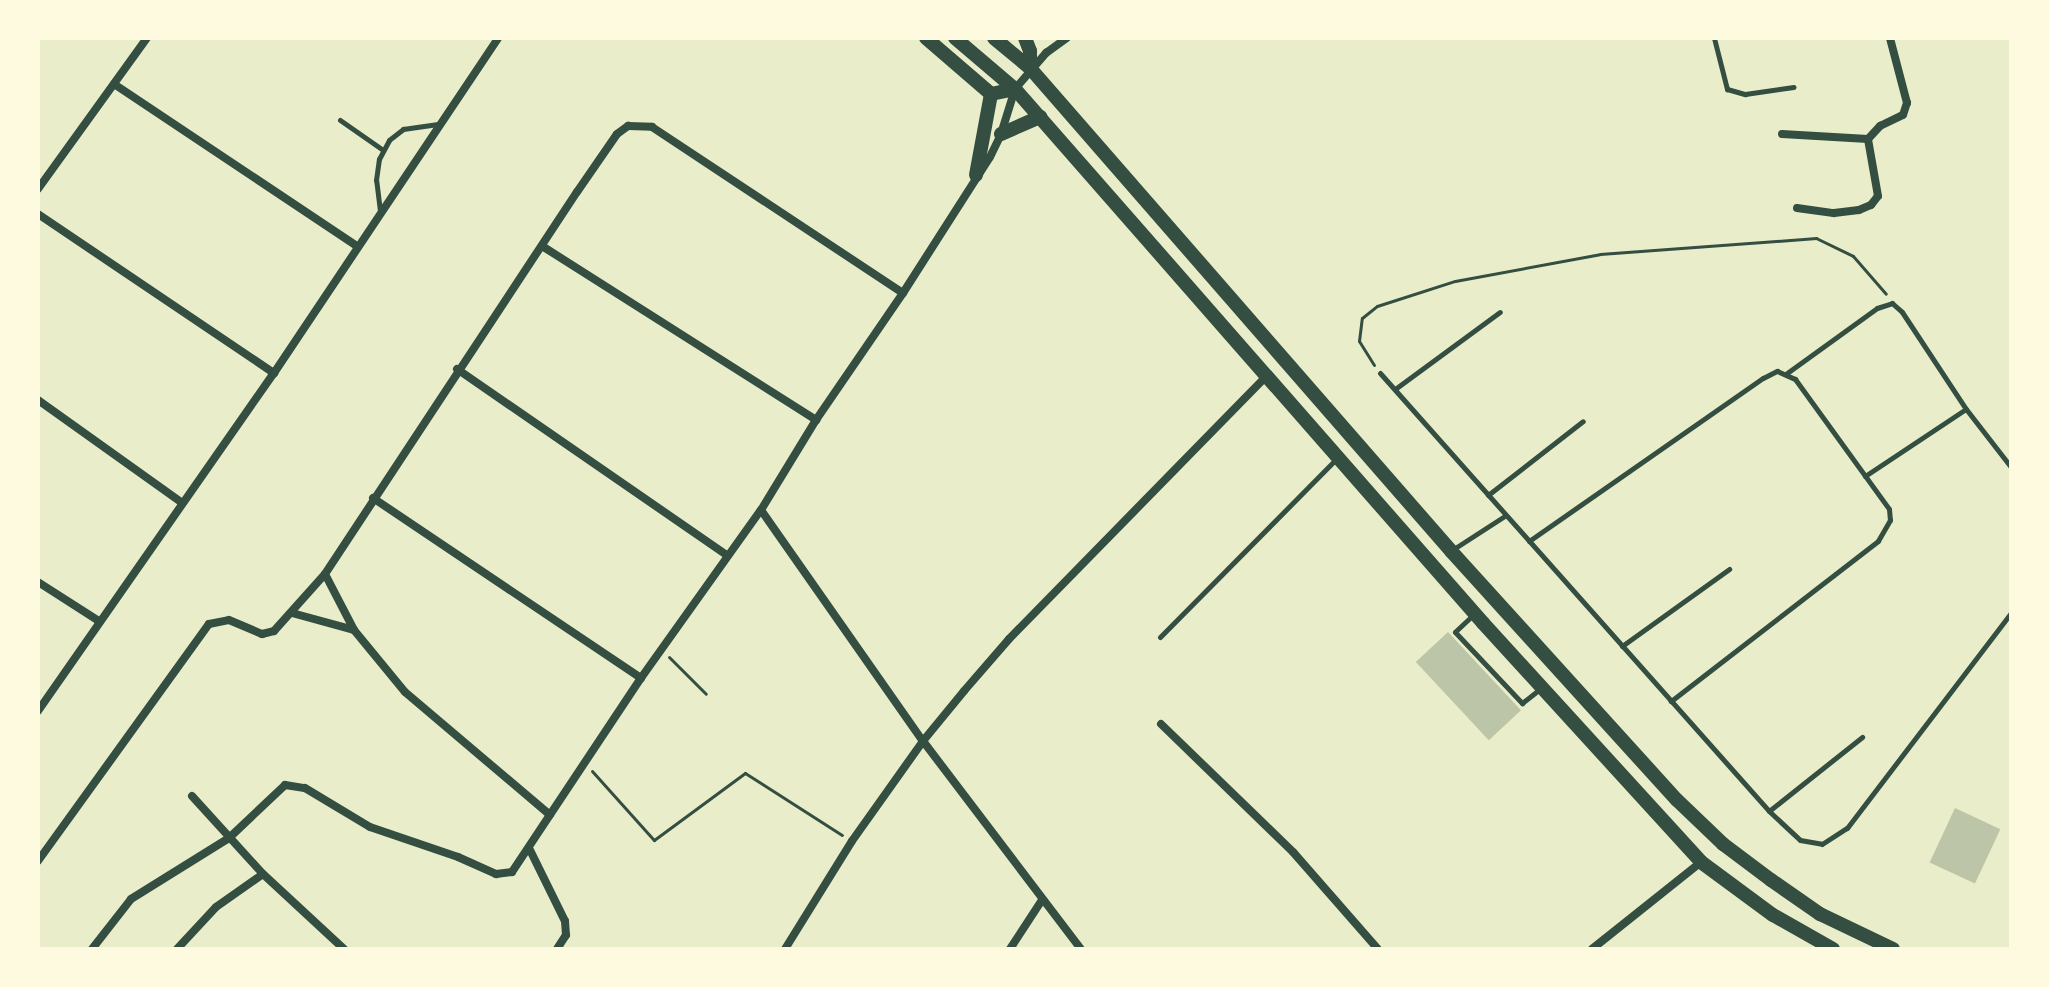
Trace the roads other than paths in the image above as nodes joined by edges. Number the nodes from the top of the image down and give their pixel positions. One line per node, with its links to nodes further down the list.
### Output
1 (147, 38): 11 (street)
2 (498, 38): 17 (street)
3 (926, 38): 14 (main road)
4 (955, 38): 13 (main road)
5 (994, 38): 10 (main road)
6 (1025, 38): 10 (main road)
7 (1067, 38): 10 (street)
8 (1714, 38): 12 (lane)
9 (1890, 38): 20 (street)
10 (1030, 68): 13 (street); 50 (main road)
11 (114, 84): 23 (street); 28 (street)
12 (1793, 87)
13 (1015, 89): 14 (main road); 15 (main road); 18 (street)
14 (991, 94): 22 (main road)
15 (1040, 117): 18 (main road); 35 (main road)
16 (340, 120): 21 (lane)
17 (441, 123): 21 (lane); 25 (street)
18 (1001, 134): 22 (street)
19 (1782, 134): 20 (street)
20 (1868, 139): 24 (street)
21 (383, 150): 25 (lane)
22 (976, 175): 29 (street)
23 (38, 189)
24 (1797, 208)
25 (381, 213): 28 (street)
26 (38, 214): 32 (street)
27 (542, 246): 29 (street); 31 (street); 39 (street)
28 (358, 247): 32 (street)
29 (903, 293): 39 (street)
30 (1500, 312): 36 (lane)
31 (457, 369): 45 (street); 51 (street)
32 (274, 373): 46 (street)
33 (1380, 373): 36 (lane)
34 (1787, 373): 38 (lane); 43 (lane); 49 (lane)
35 (1266, 377): 41 (main road); 68 (street)
36 (1395, 389): 44 (lane)
37 (38, 400): 46 (street)
38 (1966, 409): 42 (lane); 43 (lane)
39 (816, 420): 47 (street)
40 (1583, 421): 44 (lane)
41 (1337, 458): 56 (main road); 60 (lane)
42 (2011, 467)
43 (1865, 476): 64 (lane)
44 (1488, 495): 48 (lane)
45 (373, 498): 53 (street); 62 (street)
46 (181, 502): 58 (street)
47 (761, 510): 51 (street); 68 (street)
48 (1506, 515): 49 (lane); 50 (lane)
49 (1529, 541): 61 (lane)
50 (1451, 551): 88 (main road)
51 (727, 555): 62 (street)
52 (1729, 569): 61 (lane)
53 (325, 574): 55 (street); 59 (street)
54 (38, 582): 58 (street)
55 (292, 613): 59 (street); 74 (street)
56 (1474, 613): 63 (main road); 63 (lane)
57 (2011, 613): 70 (lane)
58 (99, 621): 65 (street)
59 (354, 630): 71 (street)
60 (1160, 637)
61 (1622, 646): 64 (lane)
62 (641, 678): 71 (street)
63 (1542, 687): 75 (main road)
64 (1671, 701): 70 (lane)
65 (38, 711)
66 (1161, 724): 85 (street)
67 (1862, 737): 70 (lane)
68 (923, 741): 77 (street); 82 (street)
69 (192, 796): 72 (street)
70 (1769, 811)
71 (550, 815): 73 (street)
72 (229, 838): 73 (street); 76 (street); 78 (street)
73 (530, 850): 81 (street)
74 (38, 861)
75 (1701, 862): 86 (street); 87 (main road)
76 (263, 874): 79 (street); 80 (street)
77 (1042, 900): 83 (street); 84 (street)
78 (92, 949)
79 (177, 949)
80 (344, 949)
81 (557, 949)
82 (785, 949)
83 (1010, 949)
84 (1081, 949)
85 (1378, 949)
86 (1592, 949)
87 (1833, 949)
88 (1893, 949)

